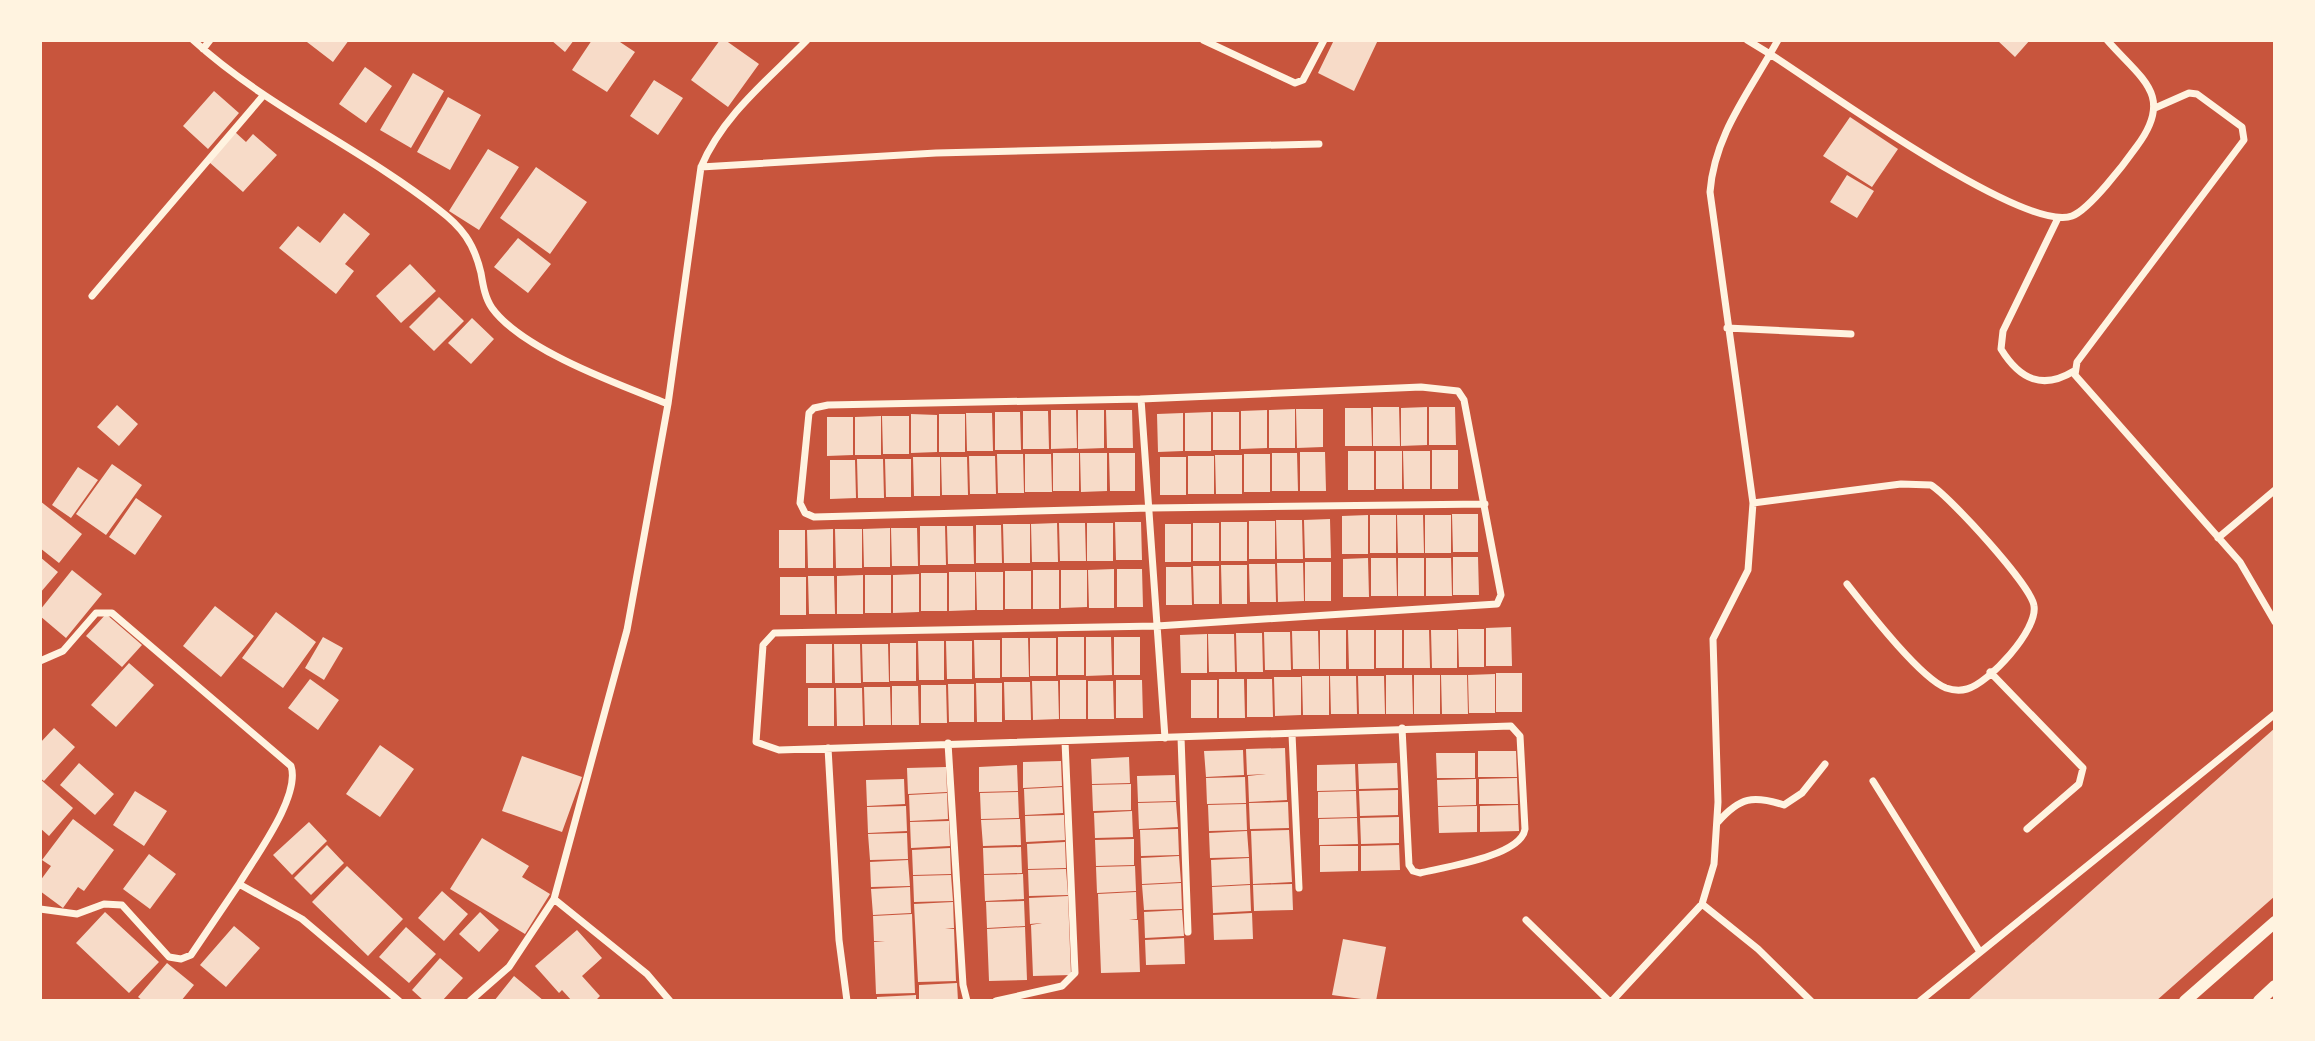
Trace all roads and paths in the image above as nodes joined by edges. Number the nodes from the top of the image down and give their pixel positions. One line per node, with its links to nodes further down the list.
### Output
1 (193, 40): 9 (street)
2 (210, 40): 9 (street)
3 (807, 40): 14 (street)
4 (1203, 40): 5 (street)
5 (1324, 40)
6 (1747, 40): 10 (street)
7 (1778, 40): 10 (street)
8 (2107, 40): 12 (street)
9 (203, 49): 11 (street)
10 (1770, 54): 15 (street); 17 (street)
11 (262, 97): 16 (street); 21 (street)
12 (2155, 108): 15 (street); 19 (street)
13 (1320, 144): 14 (street)
14 (701, 167): 21 (street)
15 (2058, 218): 19 (street)
16 (92, 296)
17 (1727, 328): 18 (street); 23 (street)
18 (1851, 334)
19 (2074, 370): 26 (street)
20 (1141, 399): 24 (street); 25 (street); 25 (street)
21 (668, 404): 46 (street)
22 (2275, 490): 26 (street)
23 (1753, 503): 31 (street); 42 (street)
24 (1485, 504): 25 (street); 29 (street)
25 (1150, 508): 29 (street)
26 (2218, 538): 28 (street)
27 (1846, 584): 31 (street)
28 (2275, 622)
29 (1157, 625): 36 (street); 39 (street)
30 (40, 661): 44 (street)
31 (1990, 672): 43 (street)
32 (2275, 713): 52 (street)
33 (1402, 728): 33 (street); 34 (street)
34 (1292, 734): 35 (street); 45 (street)
35 (1181, 737): 36 (street); 51 (street)
36 (1165, 738): 37 (street)
37 (1065, 741): 38 (street); 59 (street)
38 (948, 743): 39 (street); 54 (street)
39 (828, 748): 58 (street)
40 (1825, 764): 42 (street)
41 (1873, 781): 52 (street)
42 (1718, 822): 47 (street)
43 (2028, 829)
44 (239, 884): 48 (street); 55 (street)
45 (1299, 888)
46 (554, 899): 56 (street); 57 (street)
47 (1702, 904): 60 (street); 61 (street)
48 (40, 909)
49 (1526, 920): 60 (street)
50 (2275, 922): 63 (street)
51 (1188, 932)
52 (1980, 953): 62 (street)
53 (2275, 986): 64 (street)
54 (966, 999)
55 (399, 1001)
56 (470, 1001)
57 (670, 1001)
58 (848, 1001)
59 (996, 1001)
60 (1611, 1001)
61 (1811, 1001)
62 (1920, 1001)
63 (2185, 1001)
64 (2259, 1001)

